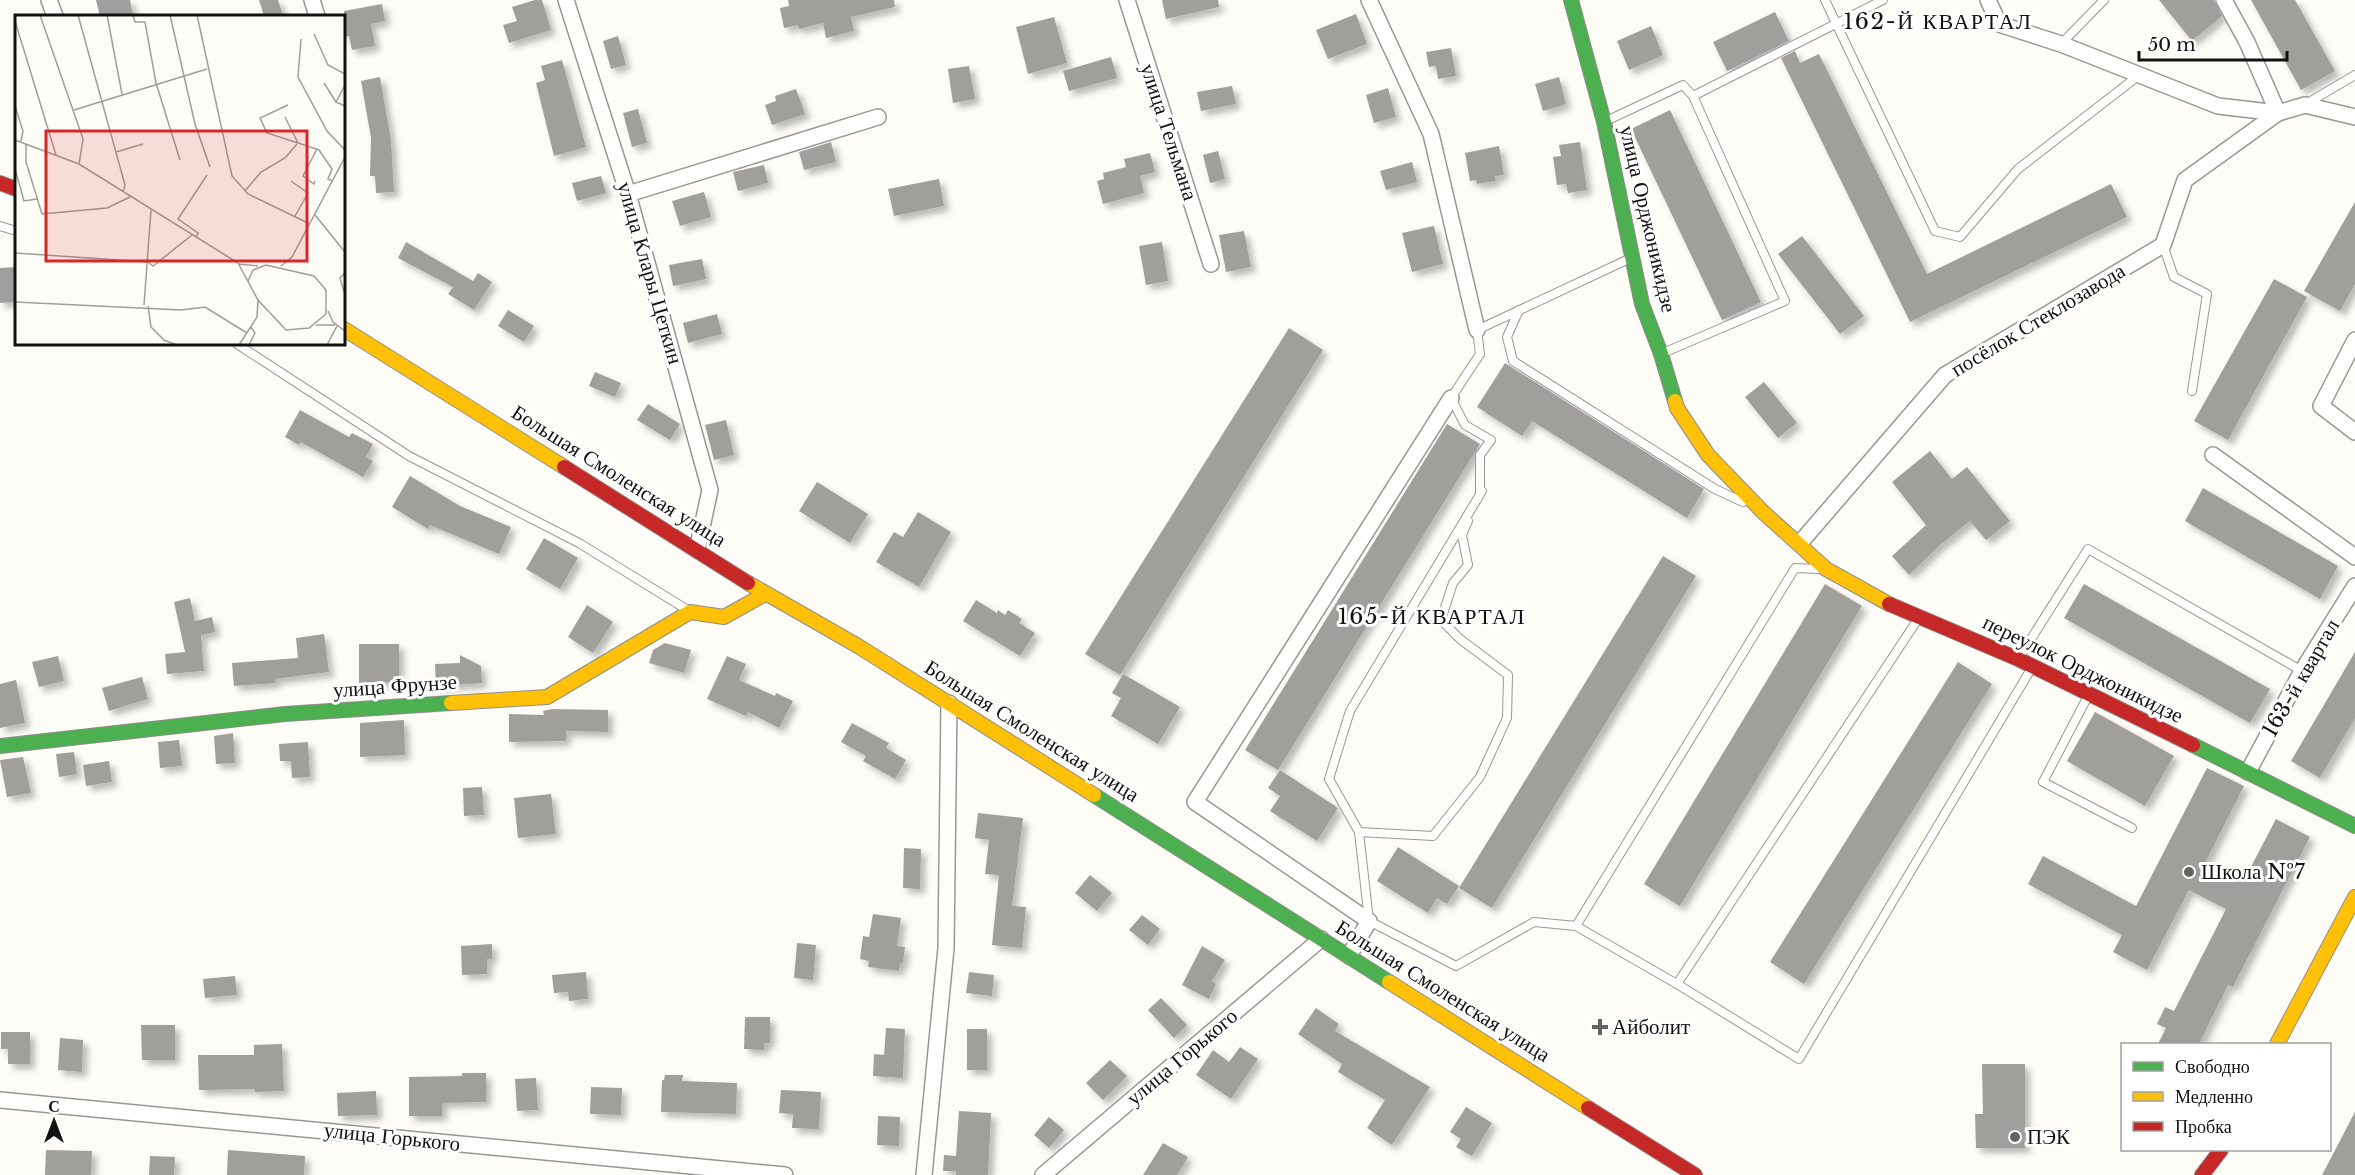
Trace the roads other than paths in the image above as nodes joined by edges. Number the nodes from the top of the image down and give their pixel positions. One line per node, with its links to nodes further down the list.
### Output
1 (49, 0): 12 (street)
2 (312, 0): 13 (street)
3 (566, 0): 26 (street, улица Клары Цеткин)
4 (1127, 0): 31 (street, улица Тельмана)
5 (1369, 0): 34 (street)
6 (1571, 0): 23 (street, улица Орджоникидзе)
7 (1825, 0): 14 (lane)
8 (1884, 0): 14 (lane)
9 (1988, 0): 15 (street)
10 (2104, 0): 15 (lane)
11 (2224, 0): 20 (street)
12 (55, 15)
13 (317, 15)
14 (1835, 23): 16 (lane); 18 (lane)
15 (2061, 44): 16 (street)
16 (2140, 75): 20 (street)
17 (2355, 75): 19 (lane)
18 (1693, 96): 23 (lane); 37 (lane)
19 (2305, 105): 20 (street); 22 (street)
20 (2278, 112): 29 (street)
21 (878, 117): 26 (street)
22 (2355, 117)
23 (1604, 122): 30 (street, улица Орджоникидзе)
24 (0, 183): 25 (street)
25 (15, 189)
26 (628, 194): 45 (street, улица Клары Цеткин)
27 (0, 226): 28 (lane)
28 (15, 231)
29 (2163, 245): 38 (lane); 44 (street, посёлок Стеклозавода)
30 (1632, 258): 32 (lane); 37 (street, улица Орджоникидзе)
31 (1211, 264)
32 (1519, 310): 34 (lane); 43 (lane)
33 (345, 330): 45 (street, Большая Смоленская улица)
34 (1477, 330): 39 (lane)
35 (2355, 340): 40 (street)
36 (239, 345): 50 (lane)
37 (1661, 354): 43 (street, улица Орджоникидзе)
38 (2192, 391)
39 (1451, 398): 42 (lane); 63 (street)
40 (2355, 432)
41 (2212, 455): 46 (street)
42 (1482, 491): 61 (lane); 61 (lane)
43 (1763, 512): 44 (street, улица Орджоникидзе)
44 (1800, 543): 47 (street, переулок Орджоникидзе)
45 (697, 550): 49 (street, Большая Смоленская улица)
46 (2355, 557)
47 (1826, 569): 51 (street, переулок Орджоникидзе); 64 (lane)
48 (2355, 586): 54 (street, 163-й квартал)
49 (765, 594): 50 (street); 56 (street, Большая Смоленская улица)
50 (690, 612): 57 (street, улица Фрунзе)
51 (1919, 617): 52 (street, переулок Орджоникидзе); 67 (lane)
52 (2018, 659): 53 (street, переулок Орджоникидзе); 54 (lane)
53 (2032, 666): 55 (street, переулок Орджоникидзе); 67 (lane)
54 (2302, 671): 58 (street, 163-й квартал)
55 (2088, 694): 58 (street, переулок Орджоникидзе); 60 (lane)
56 (949, 703): 65 (street, Большая Смоленская улица); 73 (street)
57 (0, 746)
58 (2248, 772): 59 (street, переулок Орджоникидзе)
59 (2355, 826)
60 (2132, 828)
61 (1359, 832): 63 (lane)
62 (2355, 897): 68 (street)
63 (1369, 921): 64 (lane); 66 (street)
64 (1576, 926): 67 (lane)
65 (1321, 939): 66 (street, Большая Смоленская улица); 74 (street, улица Горького)
66 (1349, 956): 75 (street, Большая Смоленская улица)
67 (1677, 984)
68 (2278, 1043)
69 (0, 1100): 72 (street, улица Горького)
70 (2220, 1151): 76 (street)
71 (2222, 1151): 77 (street)
72 (785, 1175)
73 (924, 1175)
74 (1043, 1175)
75 (1695, 1175)
76 (2202, 1175)
77 (2220, 1175)

